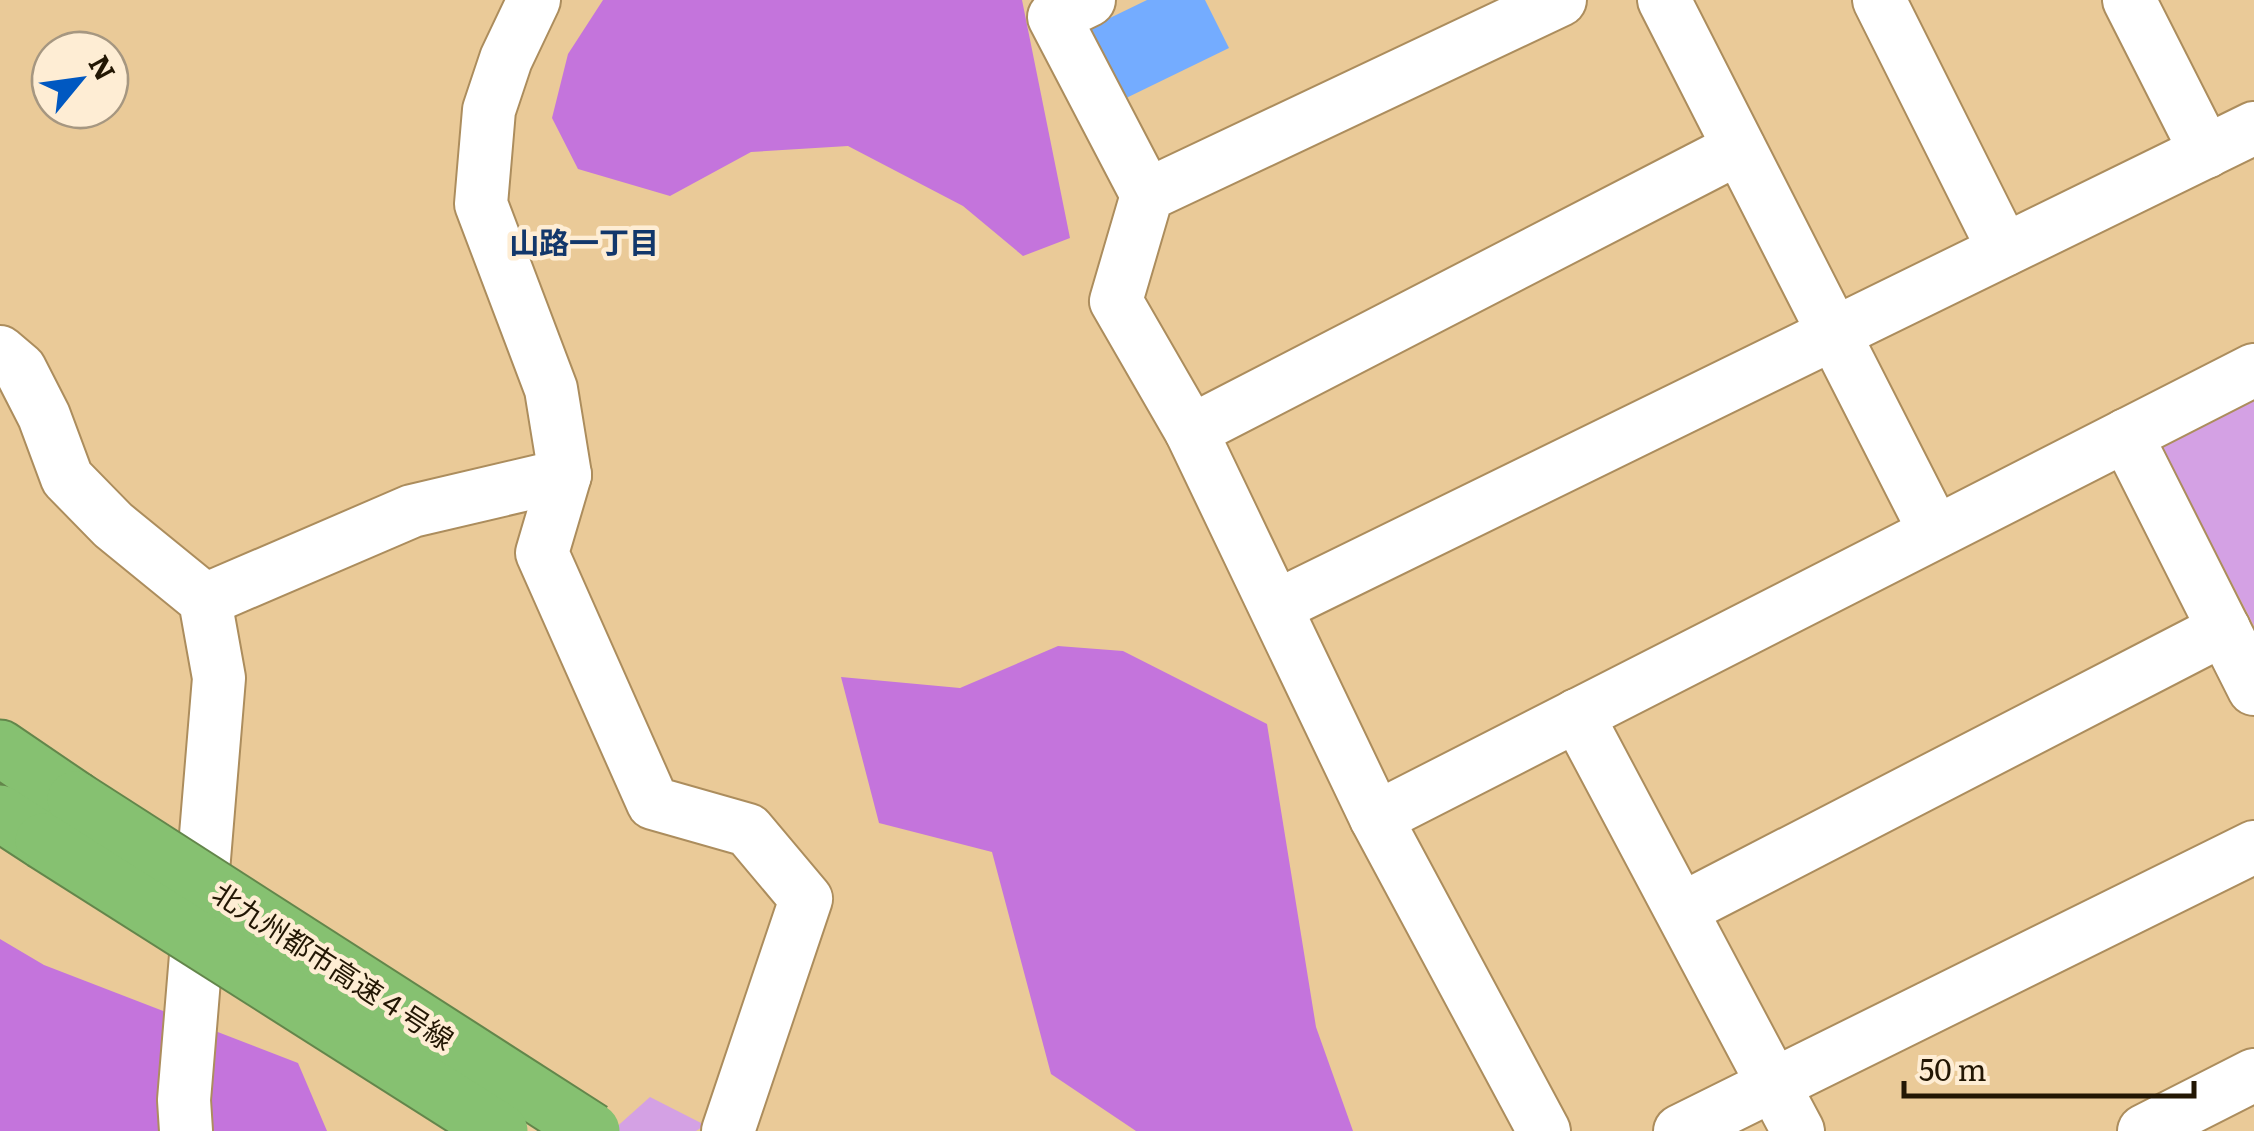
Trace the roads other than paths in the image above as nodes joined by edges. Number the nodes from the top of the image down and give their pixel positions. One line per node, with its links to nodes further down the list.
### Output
1 (534, 0): 17 (street)
2 (1089, 0): 10 (street)
3 (1560, 0): 10 (street)
4 (1664, 0): 8 (street)
5 (1878, 0): 11 (street)
6 (2129, 0): 9 (street)
7 (2254, 128): 9 (street)
8 (1739, 148): 12 (street); 15 (street)
9 (2206, 152): 11 (street)
10 (1146, 195): 15 (street)
11 (2004, 250): 12 (street)
12 (1834, 334): 18 (street); 20 (street)
13 (0, 352): 19 (street)
14 (2254, 370): 16 (street)
15 (1191, 432): 20 (street)
16 (2126, 435): 18 (street); 21 (street)
17 (564, 476): 19 (street); 34 (street)
18 (1935, 532): 23 (street)
19 (205, 600): 31 (street)
20 (1277, 606): 26 (street)
21 (2224, 629): 22 (street); 28 (street)
22 (2254, 689)
23 (1577, 716): 26 (street); 28 (street)
24 (0, 748): 25 (highway)
25 (39, 818): 32 (highway, 北九州都市高速４号線, bridge); 33 (highway, 北九州都市高速４号線, bridge)
26 (1376, 818): 35 (street)
27 (2254, 847): 30 (street)
28 (1682, 909): 30 (street)
29 (2254, 1075): 38 (street)
30 (1772, 1086): 36 (street); 37 (street)
31 (186, 1131)
32 (500, 1131)
33 (592, 1131)
34 (728, 1131)
35 (1544, 1131)
36 (1680, 1131)
37 (1798, 1131)
38 (2144, 1131)

